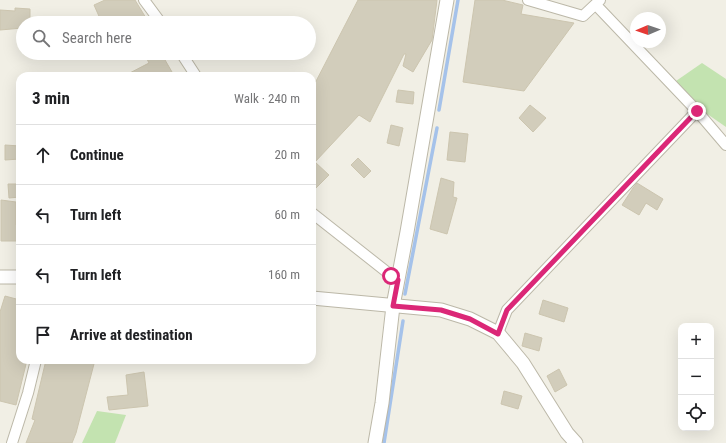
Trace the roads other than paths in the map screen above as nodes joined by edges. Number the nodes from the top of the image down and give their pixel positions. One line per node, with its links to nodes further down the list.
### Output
1 (144, 0): 5 (street)
2 (447, 0): 13 (street)
3 (528, 0): 4 (street)
4 (598, 3): 8 (street)
5 (156, 16)
6 (186, 60): 7 (street)
7 (193, 72)
8 (697, 111): 9 (street); 16 (street)
9 (726, 145)
10 (316, 216): 13 (street)
11 (0, 277): 12 (street)
12 (16, 277)
13 (398, 280): 15 (street)
14 (316, 298): 15 (street)
15 (393, 306): 16 (street); 19 (street)
16 (498, 334): 20 (street)
17 (35, 364): 18 (street)
18 (12, 443)
19 (375, 443)
20 (576, 443)

